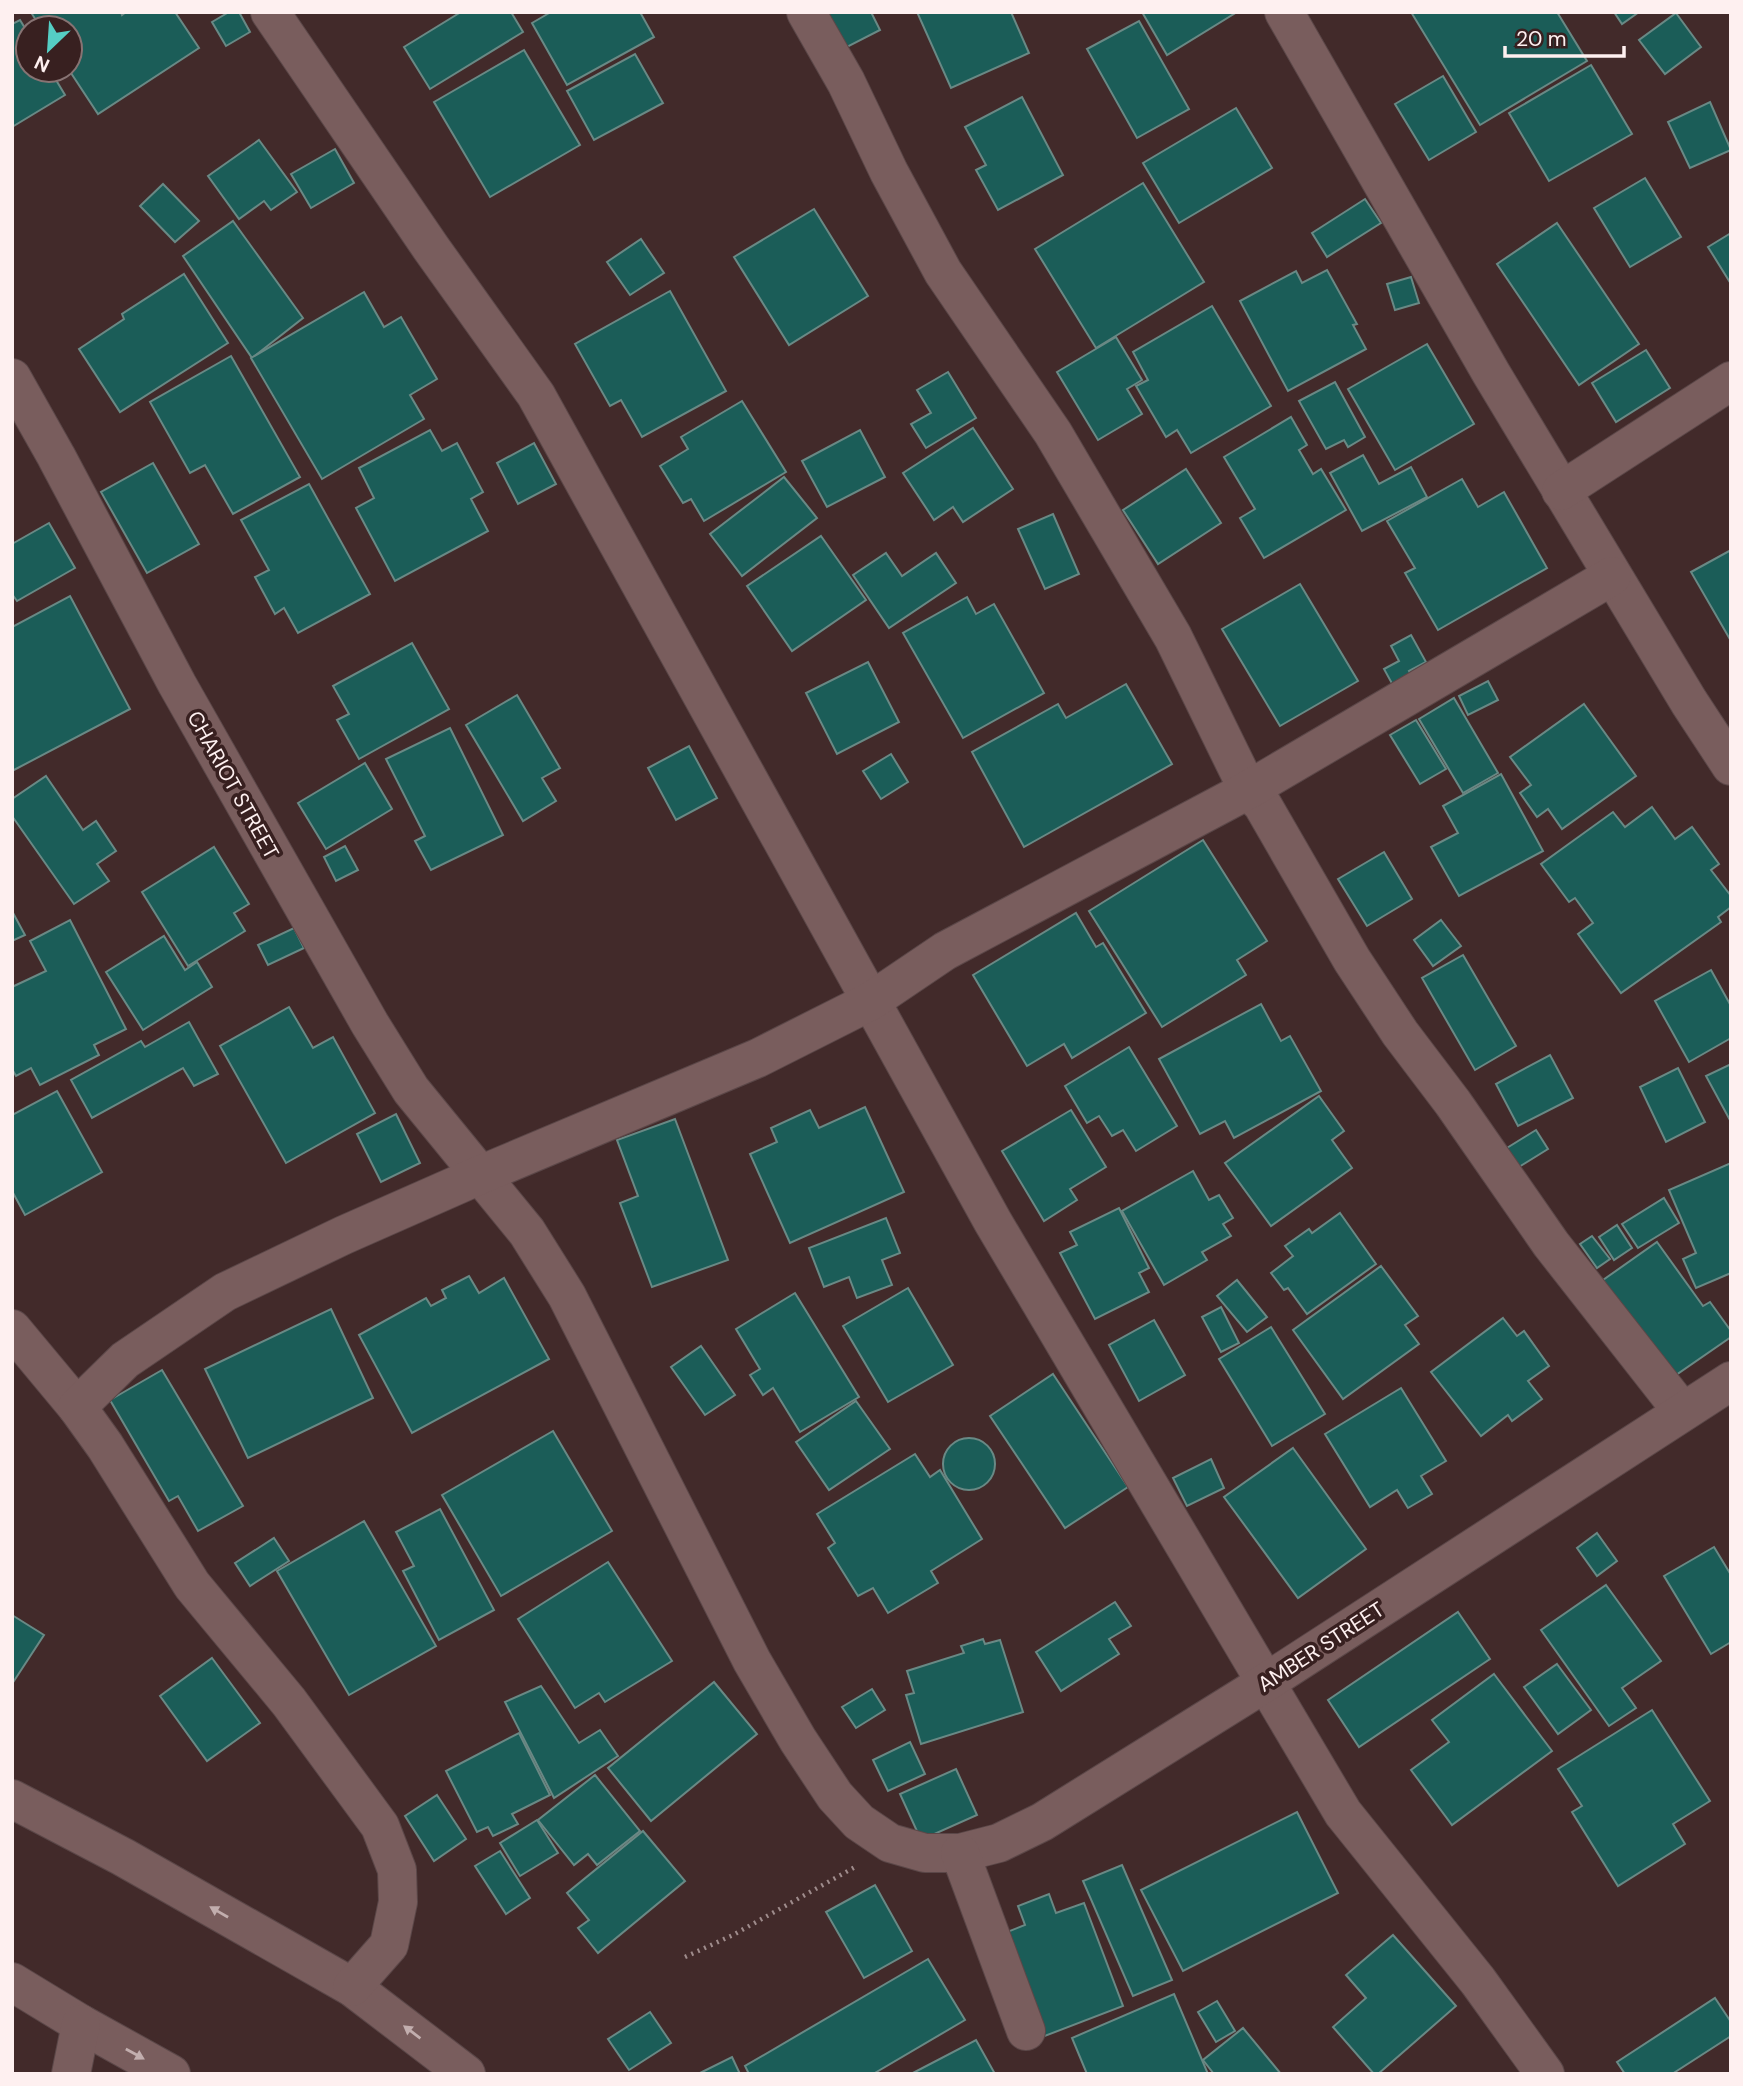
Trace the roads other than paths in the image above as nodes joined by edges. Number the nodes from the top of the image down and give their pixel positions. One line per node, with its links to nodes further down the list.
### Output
1 (270, 12): 10 (street)
2 (806, 12): 9 (street)
3 (1284, 12): 6 (street)
4 (12, 378): 11 (street, CHARIOT STREET)
5 (1731, 381): 6 (street)
6 (1561, 491): 7 (street)
7 (1612, 576): 8 (street); 9 (street)
8 (1731, 766)
9 (1248, 790): 10 (street); 15 (street)
10 (871, 1001): 11 (street); 16 (street)
11 (481, 1175): 14 (street); 18 (street, CHARIOT STREET)
12 (12, 1329): 14 (street)
13 (1731, 1381): 15 (street, AMBER STREET)
14 (77, 1407): 21 (street)
15 (1682, 1411): 16 (street, AMBER STREET)
16 (1265, 1683): 19 (street, AMBER STREET); 27 (street)
17 (12, 1799): 21 (street, one-way to 17)
18 (890, 1843): 19 (street, AMBER STREET)
19 (960, 1853): 23 (street)
20 (12, 1982): 22 (street)
21 (352, 1987): 26 (street, one-way to 21)
22 (81, 2024): 24 (street); 25 (street, one-way to 25)
23 (1026, 2031)
24 (71, 2074)
25 (171, 2074)
26 (466, 2074)
27 (1545, 2074)

